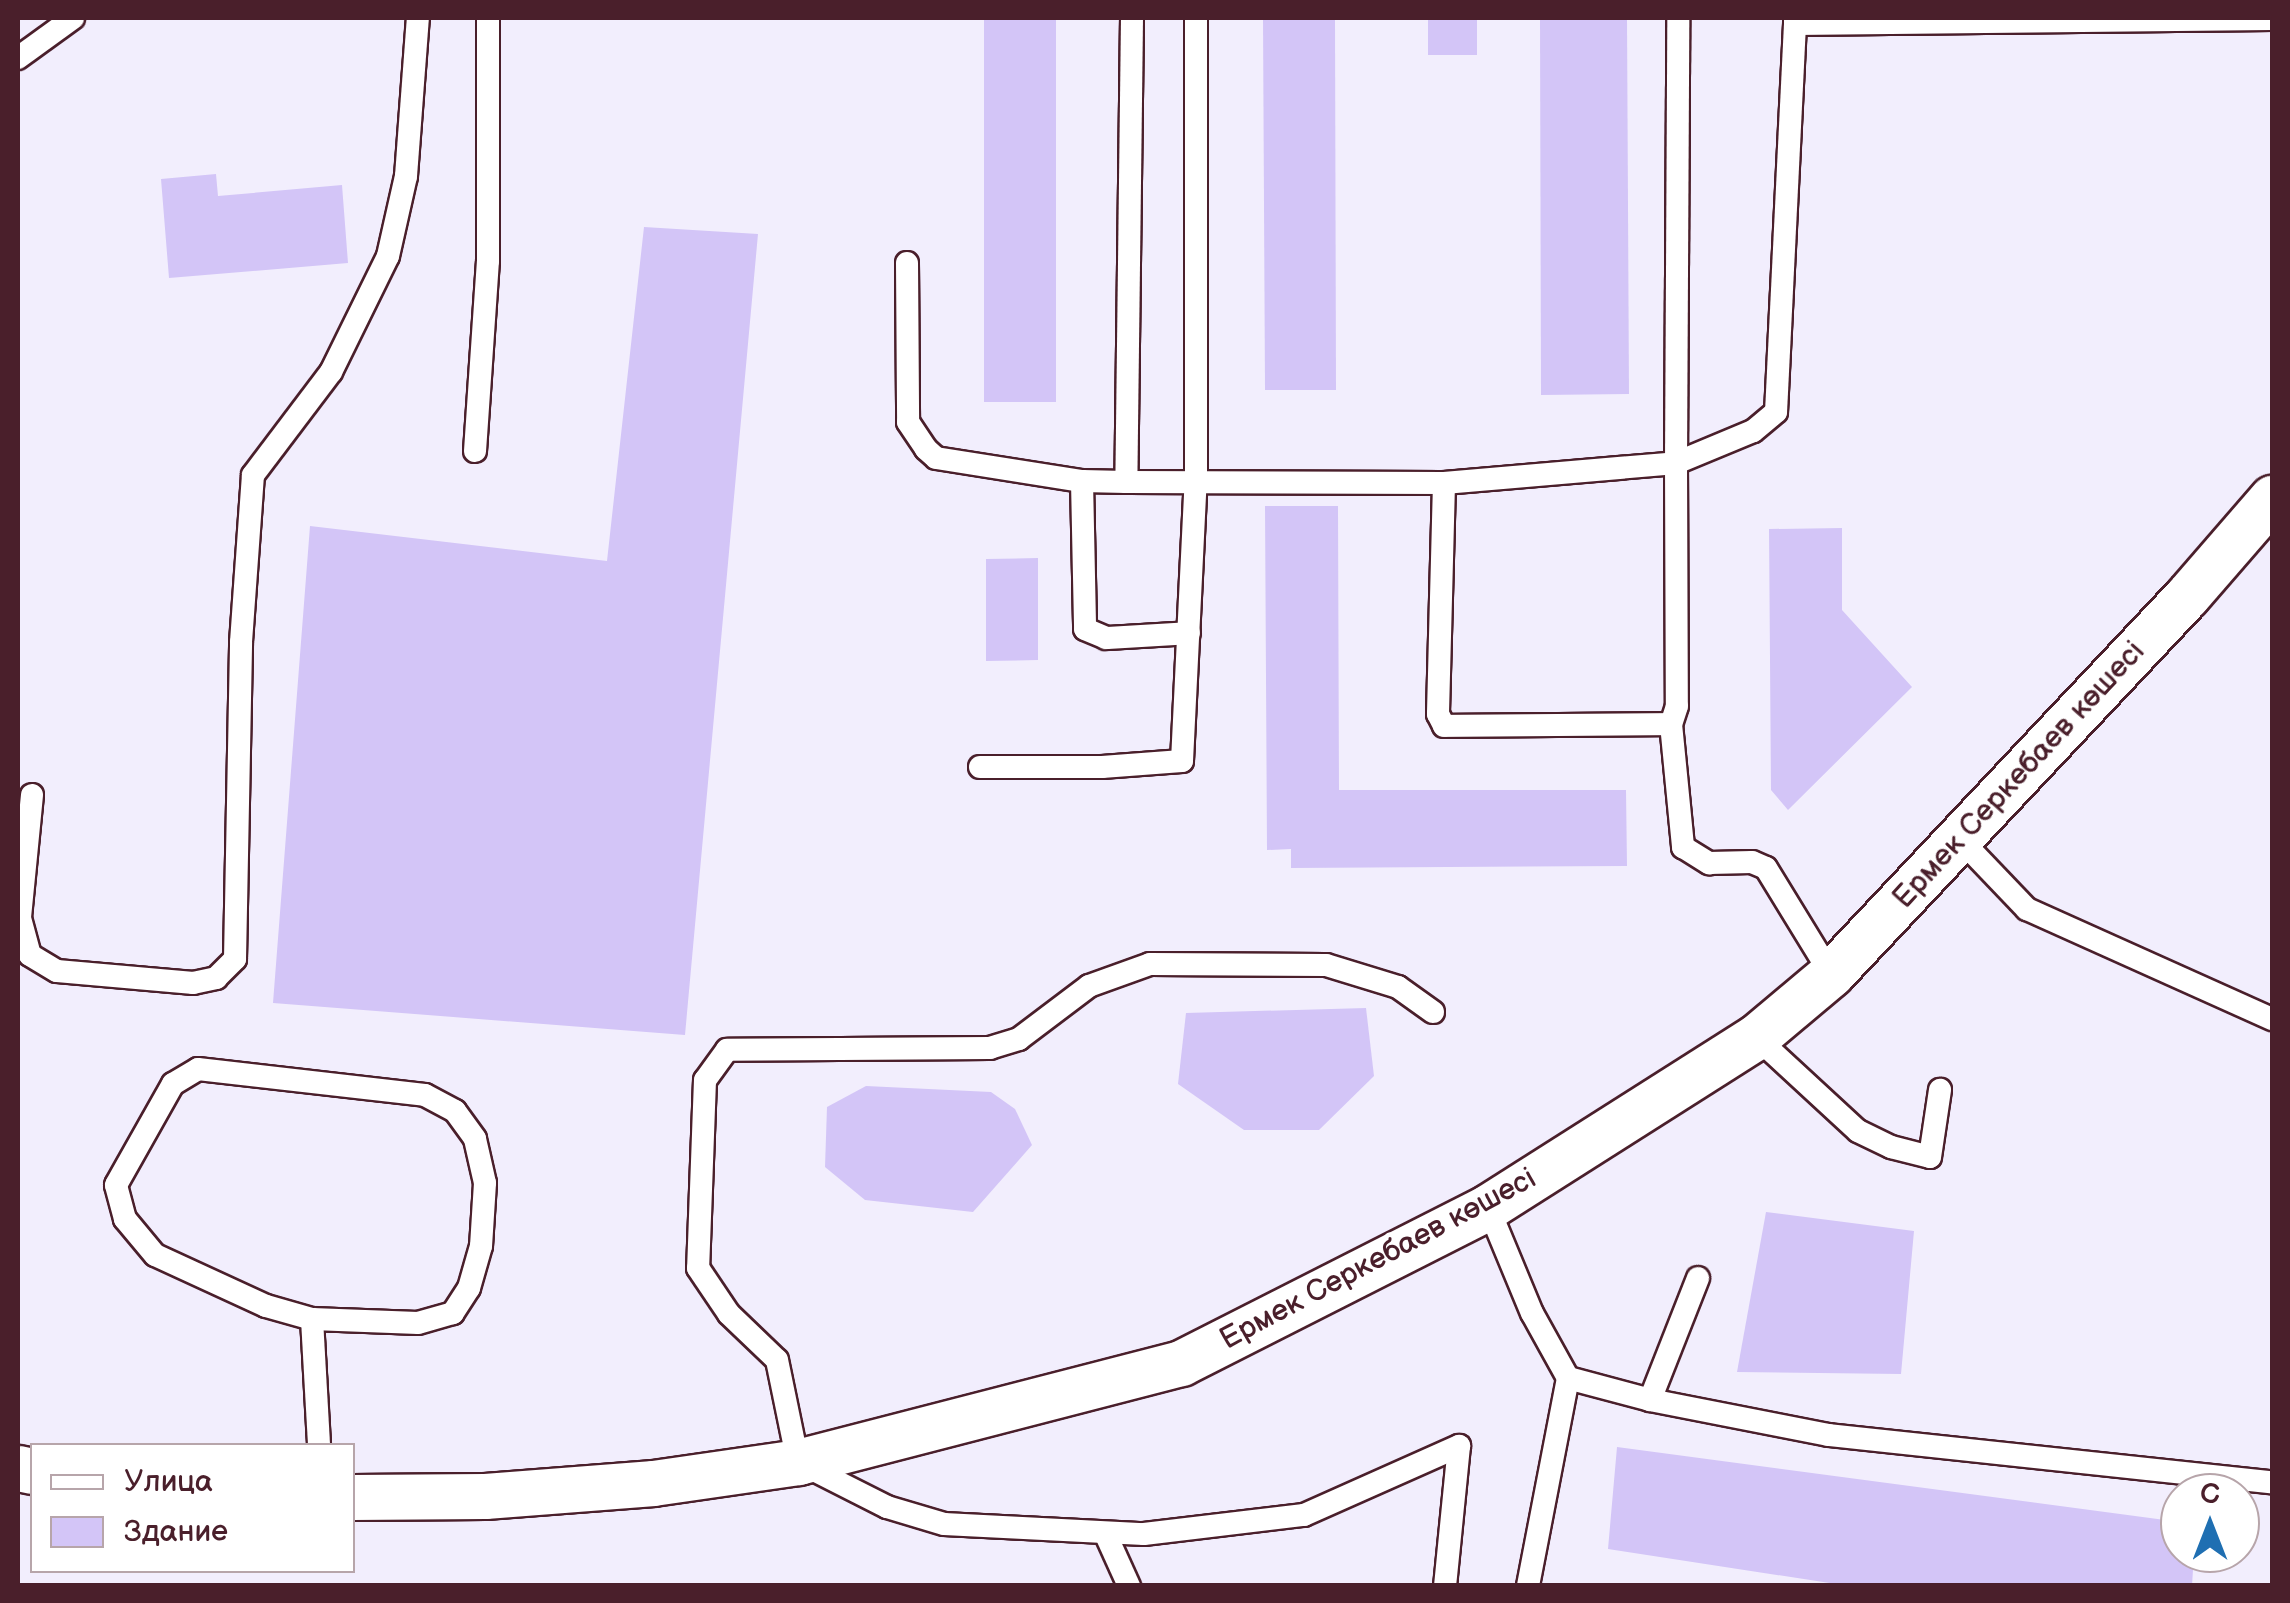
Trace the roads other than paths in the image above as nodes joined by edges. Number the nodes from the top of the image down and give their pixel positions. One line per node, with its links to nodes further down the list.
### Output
1 (73, 18): 9 (lane)
2 (418, 18): 21 (lane)
3 (488, 18): 11 (lane)
4 (1132, 18): 15 (lane)
5 (1196, 18): 13 (lane)
6 (1678, 18): 12 (lane)
7 (2272, 18): 8 (lane)
8 (1795, 21): 12 (lane)
9 (18, 58)
10 (908, 264): 14 (lane)
11 (474, 451)
12 (1676, 463): 16 (lane); 19 (lane)
13 (1196, 479): 15 (lane); 16 (lane); 18 (lane)
14 (1082, 481): 15 (lane); 18 (lane)
15 (1126, 482)
16 (1444, 483): 19 (lane)
17 (2272, 498): 22 (street, Ермек Серкебаев көшесі)
18 (1189, 633): 20 (lane)
19 (1671, 724): 23 (lane)
20 (980, 767)
21 (32, 795)
22 (1960, 839): 23 (street, Ермек Серкебаев көшесі); 25 (lane)
23 (1831, 974): 26 (street, Ермек Серкебаев көшесі)
24 (1434, 1012): 34 (lane)
25 (2272, 1019)
26 (1756, 1037): 27 (lane); 28 (street, Ермек Серкебаев көшесі)
27 (1940, 1090)
28 (1488, 1207): 31 (lane); 34 (street, Ермек Серкебаев көшесі)
29 (1698, 1278): 32 (lane)
30 (312, 1319): 30 (lane); 33 (lane)
31 (1568, 1378): 32 (lane); 40 (lane)
32 (1650, 1400): 35 (lane)
33 (319, 1443)
34 (798, 1462): 36 (street, Ермек Серкебаев көшесі); 37 (lane)
35 (2272, 1482)
36 (355, 1498)
37 (1106, 1535): 38 (lane); 39 (lane)
38 (1129, 1586)
39 (1445, 1586)
40 (1528, 1586)

